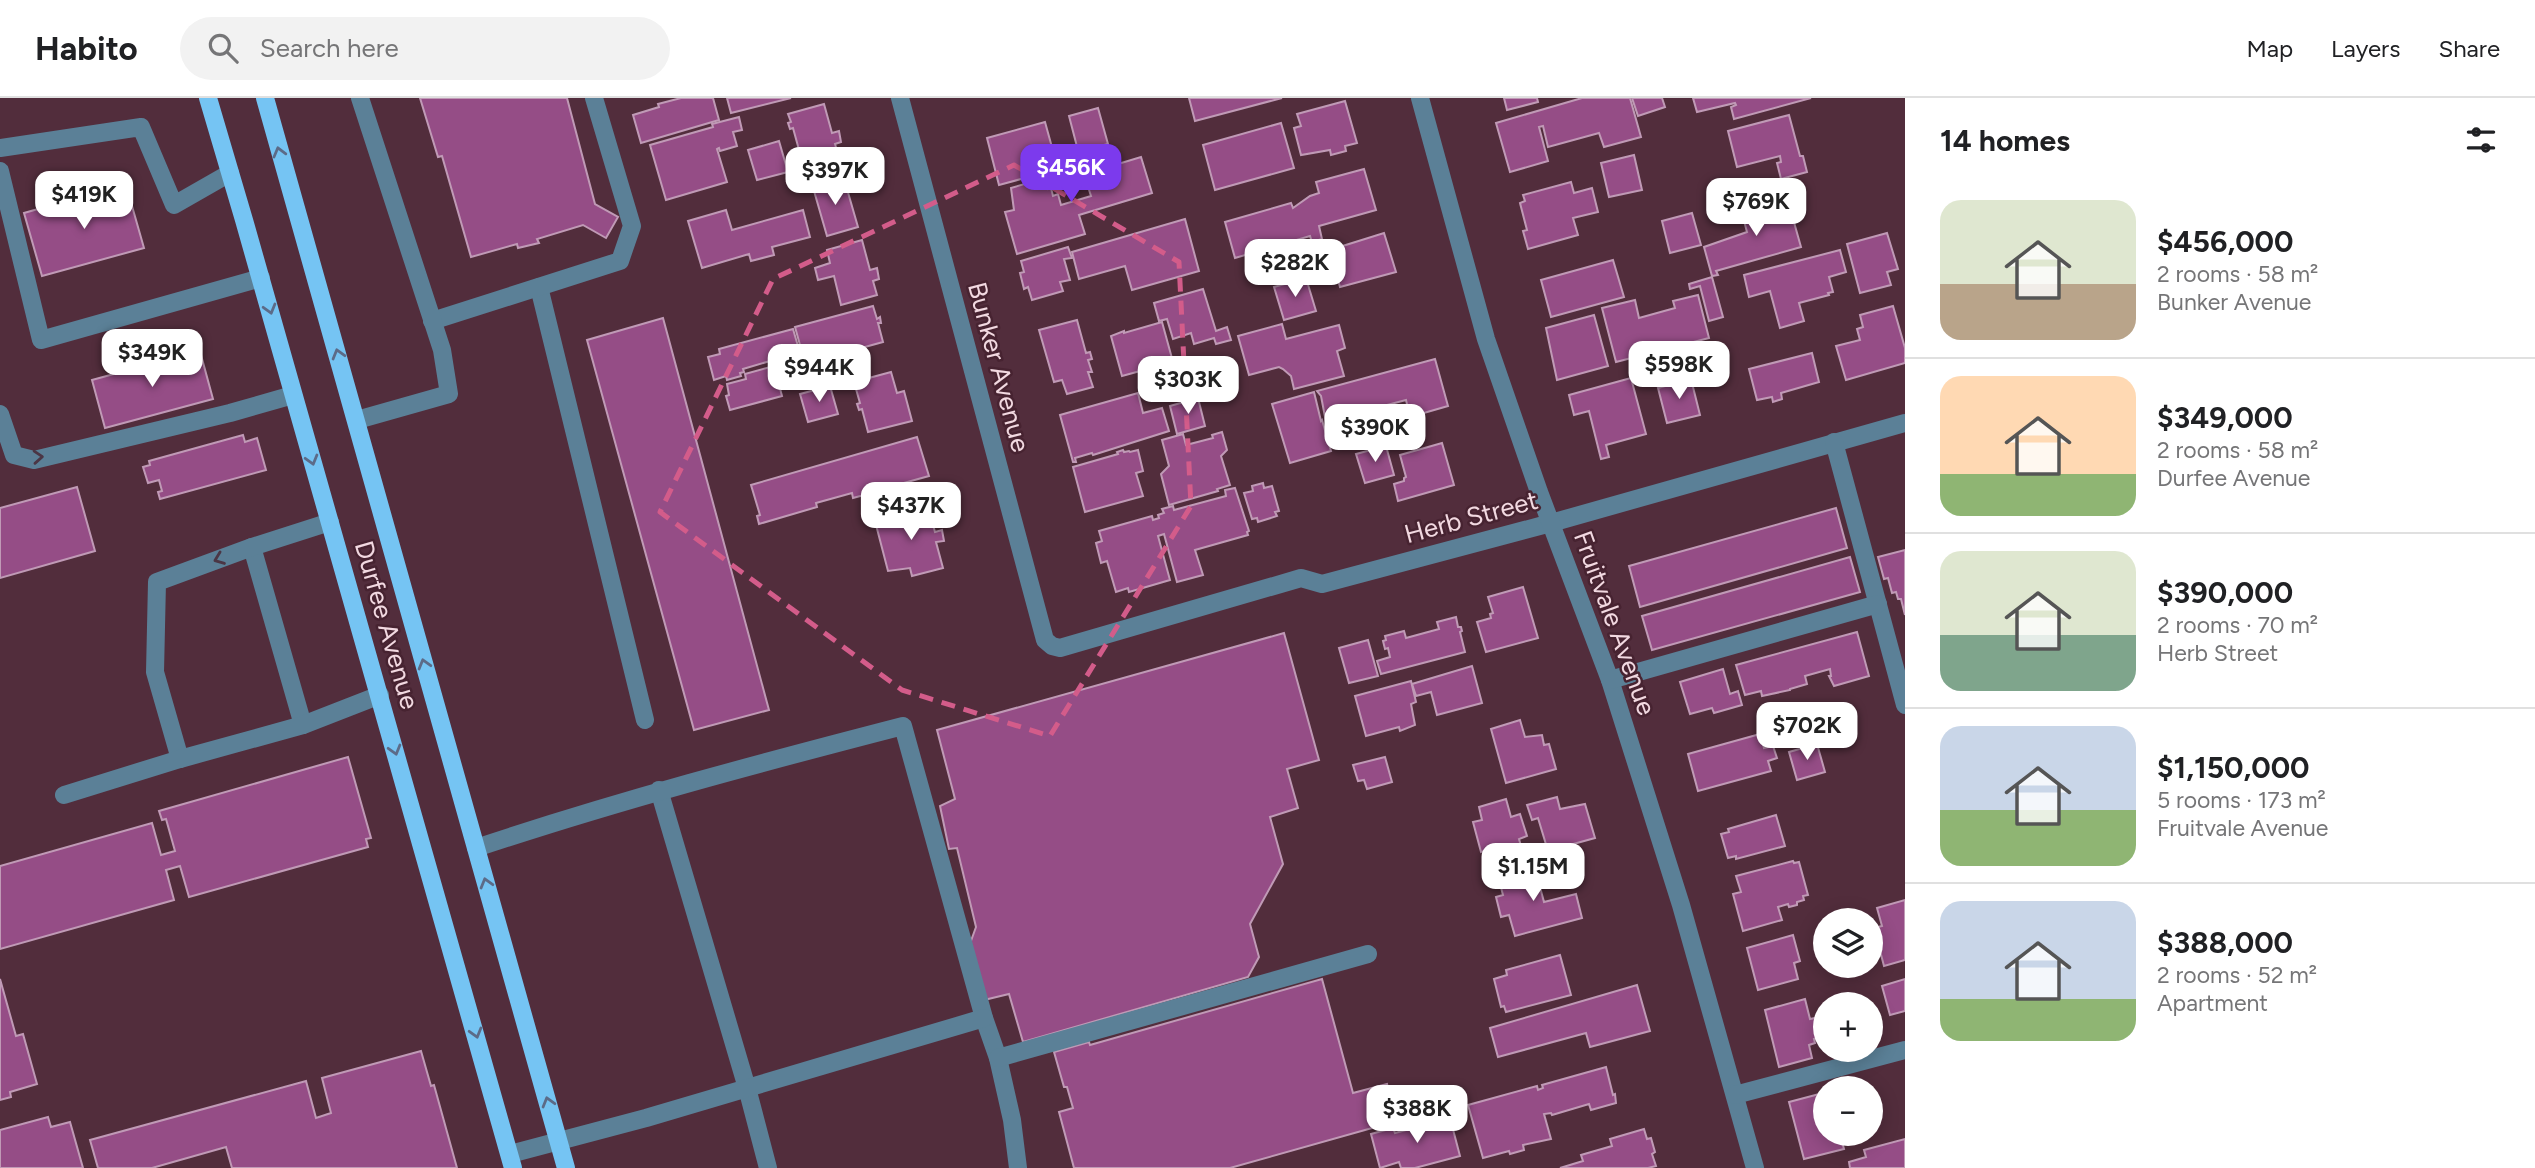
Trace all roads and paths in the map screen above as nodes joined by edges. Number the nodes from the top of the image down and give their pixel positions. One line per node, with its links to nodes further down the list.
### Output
1 (208, 98): 9 (main road, Durfee Avenue)
2 (265, 98): 15 (main road, Durfee Avenue, one-way to 2)
3 (360, 98): 12 (street)
4 (594, 98): 11 (street)
5 (900, 98): 22 (street, Bunker Avenue)
6 (1420, 98): 19 (street, Fruitvale Avenue)
7 (0, 148): 9 (street)
8 (0, 171): 10 (street)
9 (230, 173): 10 (main road, Durfee Avenue)
10 (261, 278): 13 (main road, Durfee Avenue, one-way to 13)
11 (539, 287): 12 (street); 26 (street)
12 (432, 321): 15 (street)
13 (293, 395): 14 (street, one-way to 13); 18 (main road, Durfee Avenue, one-way to 18)
14 (0, 414)
15 (357, 420): 31 (main road, Durfee Avenue, one-way to 15)
16 (1905, 423): 17 (street, Herb Street)
17 (1835, 442): 19 (street, Herb Street); 21 (street)
18 (330, 522): 20 (street); 24 (main road, Durfee Avenue)
19 (1551, 523): 22 (street, Herb Street); 23 (street, Fruitvale Avenue)
20 (251, 547): 27 (street); 28 (street, one-way to 28)
21 (1878, 604): 23 (street); 25 (street)
22 (1052, 646)
23 (1610, 680): 37 (street, Fruitvale Avenue)
24 (380, 695): 27 (street); 39 (main road, Durfee Avenue, one-way to 39)
25 (1905, 705)
26 (645, 720)
27 (303, 725): 28 (street)
28 (180, 759): 30 (street)
29 (659, 790): 31 (street); 33 (street); 36 (street)
30 (64, 795)
31 (476, 848): 38 (main road, Durfee Avenue, one-way to 31)
32 (1367, 954): 35 (street)
33 (984, 1018): 35 (street); 36 (street)
34 (1905, 1050): 37 (street)
35 (998, 1058): 42 (street)
36 (747, 1088): 38 (street); 41 (street)
37 (1735, 1095): 43 (street, Fruitvale Avenue)
38 (559, 1141): 39 (street); 40 (main road, Durfee Avenue)
39 (512, 1161)
40 (566, 1168)
41 (768, 1168)
42 (1018, 1168)
43 (1755, 1168)

